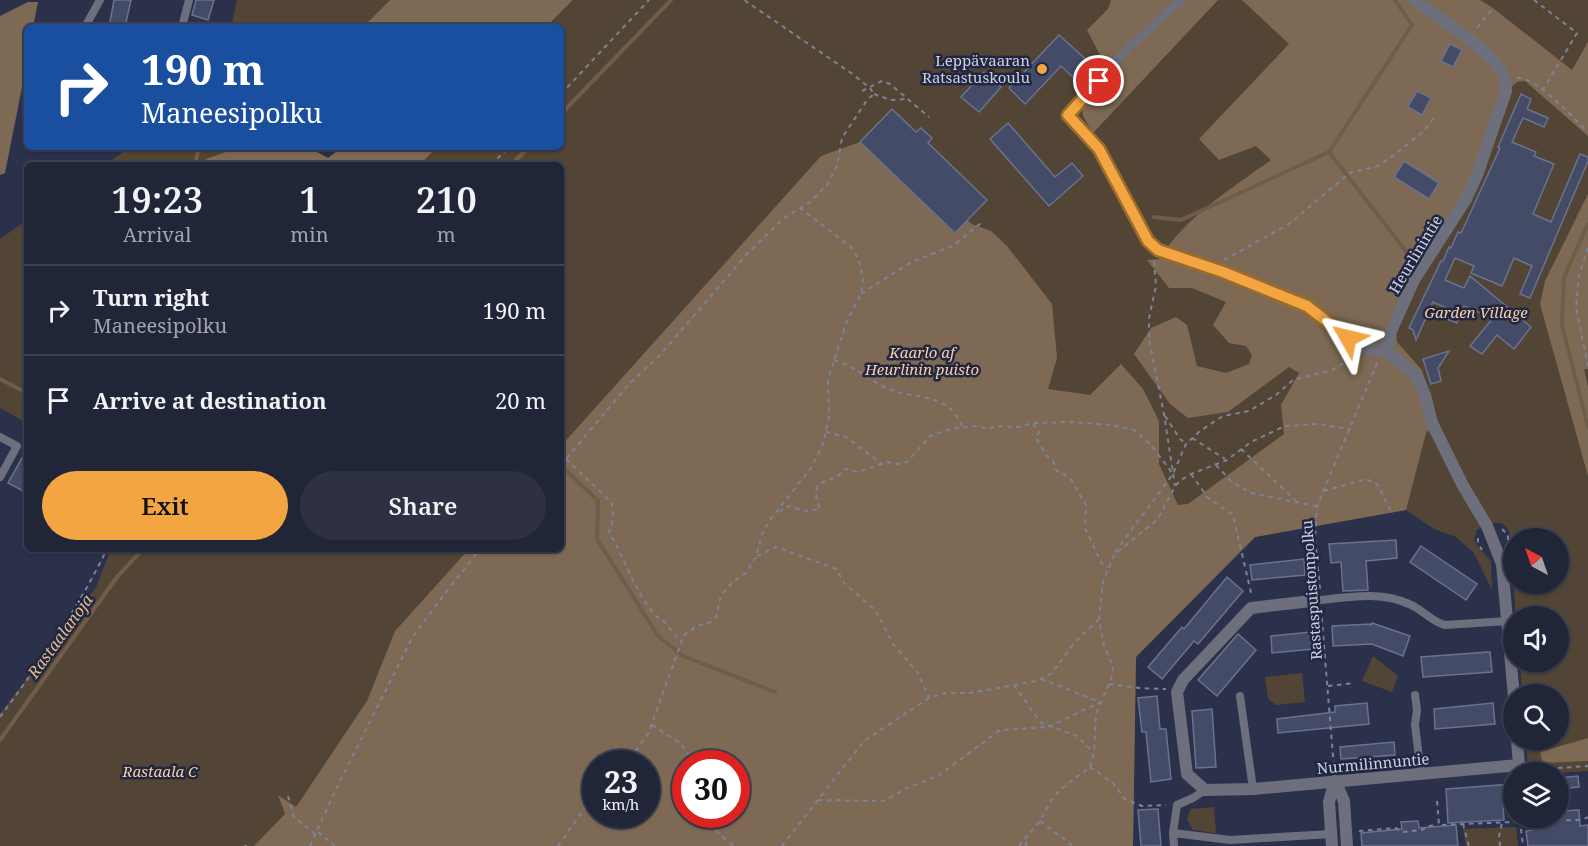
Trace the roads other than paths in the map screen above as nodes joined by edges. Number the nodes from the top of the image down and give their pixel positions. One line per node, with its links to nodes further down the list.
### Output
1 (100, 0): 5 (lane)
2 (189, 0): 6 (lane)
3 (1181, 0): 7 (lane)
4 (1415, 0): 8 (street, Heurlinintie)
5 (87, 24)
6 (183, 24)
7 (1114, 174): 8 (street)
8 (1386, 351): 12 (street)
9 (0, 437): 10 (lane)
10 (0, 477)
11 (1316, 600): 13 (lane); 20 (street)
12 (1507, 606)
13 (1503, 621)
14 (1415, 695): 17 (lane)
15 (1240, 696): 19 (lane)
16 (1503, 770): 17 (street, Nurmilinnuntie)
17 (1420, 774): 18 (street, Nurmilinnuntie)
18 (1335, 776): 19 (street, Nurmilinnuntie); 22 (street); 24 (street)
19 (1252, 789): 20 (street, Nurmilinnuntie)
20 (1205, 790): 21 (lane)
21 (1173, 833): 22 (lane); 23 (lane)
22 (1331, 840)
23 (1174, 846)
24 (1347, 846)

